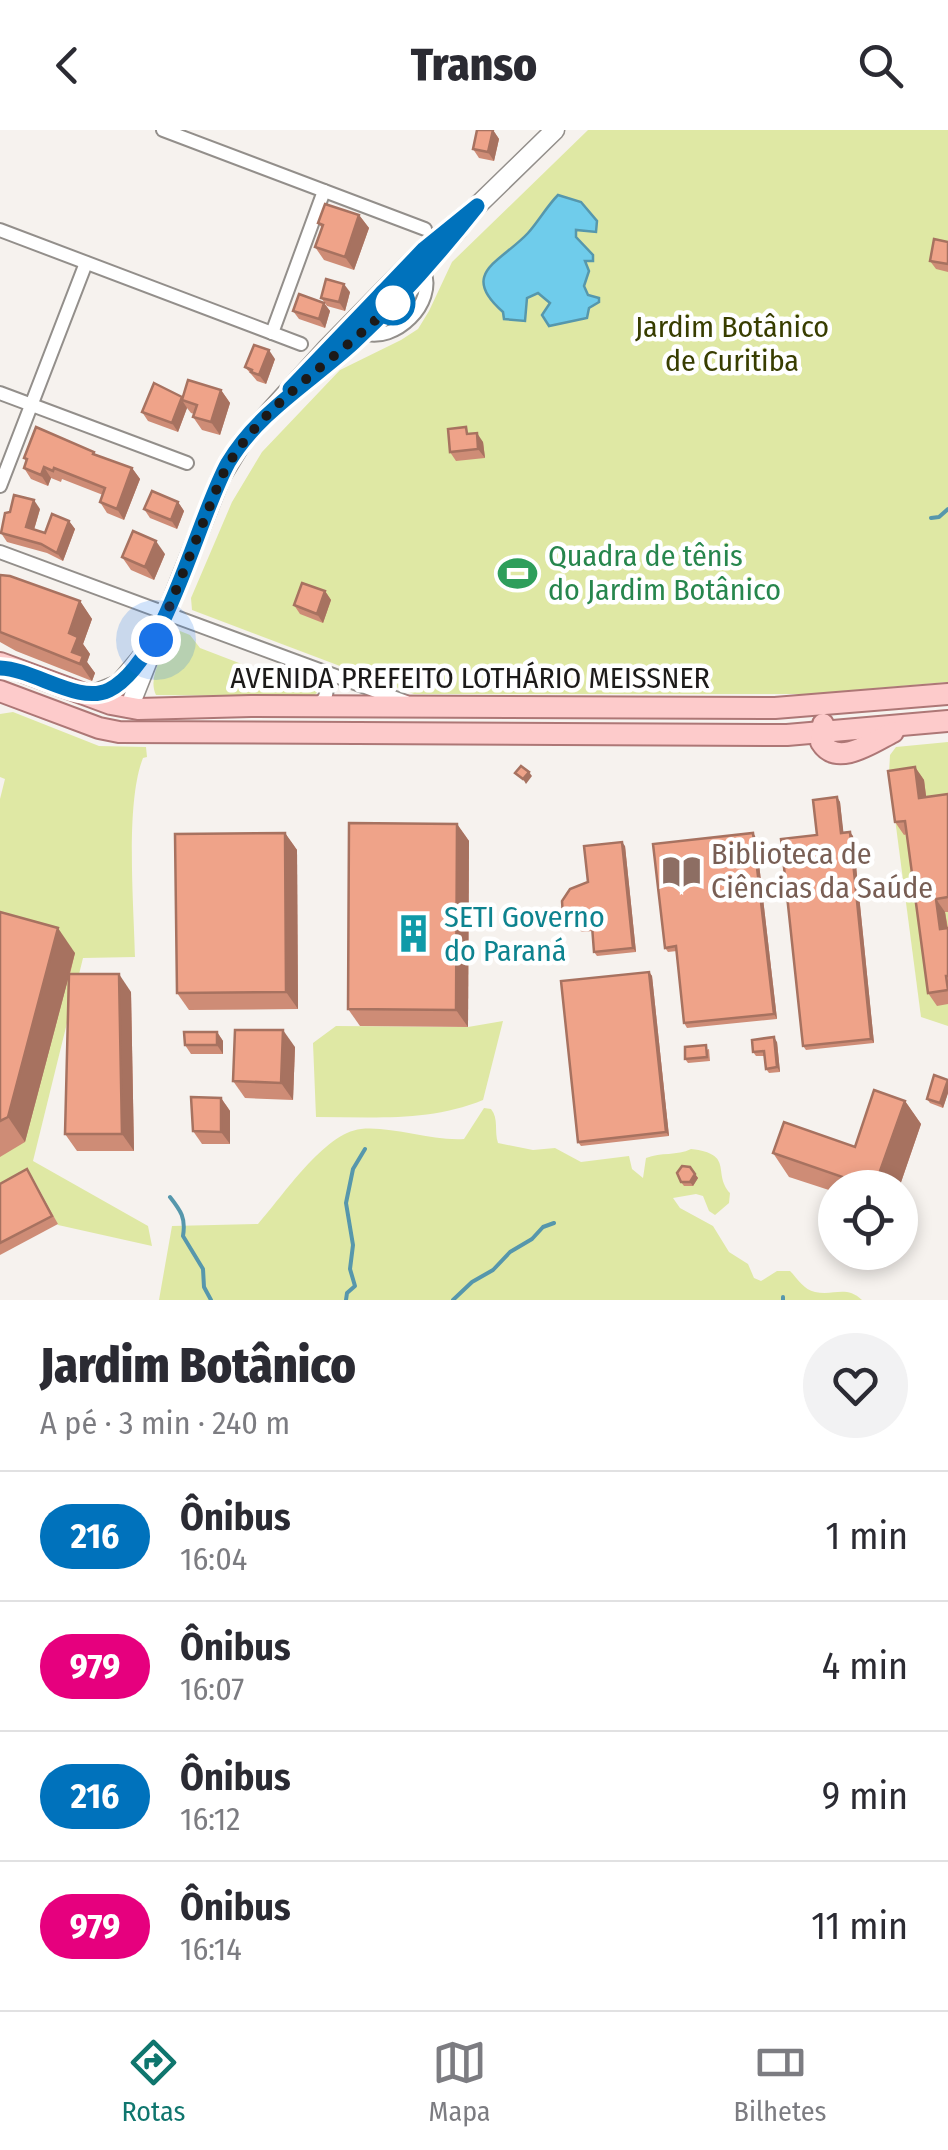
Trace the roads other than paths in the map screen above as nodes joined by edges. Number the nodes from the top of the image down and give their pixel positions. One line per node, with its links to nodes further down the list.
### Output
1 (164, 130): 3 (street)
2 (556, 130): 14 (main road)
3 (324, 191): 4 (street); 7 (street)
4 (425, 229)
5 (0, 230): 6 (street)
6 (86, 263): 7 (street); 10 (street)
7 (272, 333): 8 (street)
8 (300, 344)
9 (0, 393): 10 (street)
10 (31, 405): 11 (street); 12 (street)
11 (187, 464)
12 (0, 486)
13 (0, 552): 14 (street)
14 (165, 614): 16 (street); 19 (main road); 25 (main road)
15 (5, 666): 19 (main road, AVENIDA PREFEITO LOTHÁRIO MEISSNER)
16 (318, 670): 22 (street); 23 (street)
17 (1, 692): 27 (main road, AVENIDA PREFEITO LOTHÁRIO MEISSNER)
18 (948, 694): 20 (main road, AVENIDA PREFEITO LOTHÁRIO MEISSNER)
19 (89, 696): 25 (main road, AVENIDA PREFEITO LOTHÁRIO MEISSNER)
20 (848, 704): 24 (main road, AVENIDA PREFEITO LOTHÁRIO MEISSNER); 30 (main road)
21 (250, 706): 22 (main road, AVENIDA PREFEITO LOTHÁRIO MEISSNER); 25 (main road, AVENIDA PREFEITO LOTHÁRIO MEISSNER); 28 (main road)
22 (314, 706): 23 (main road, AVENIDA PREFEITO LOTHÁRIO MEISSNER)
23 (420, 707): 24 (main road, AVENIDA PREFEITO LOTHÁRIO MEISSNER)
24 (532, 707): 29 (main road)
25 (129, 708): 27 (main road)
26 (948, 721): 30 (main road, AVENIDA PREFEITO LOTHÁRIO MEISSNER)
27 (99, 728): 28 (main road, AVENIDA PREFEITO LOTHÁRIO MEISSNER)
28 (250, 732): 29 (main road, AVENIDA PREFEITO LOTHÁRIO MEISSNER)
29 (532, 734): 30 (main road, AVENIDA PREFEITO LOTHÁRIO MEISSNER)
30 (820, 734)

